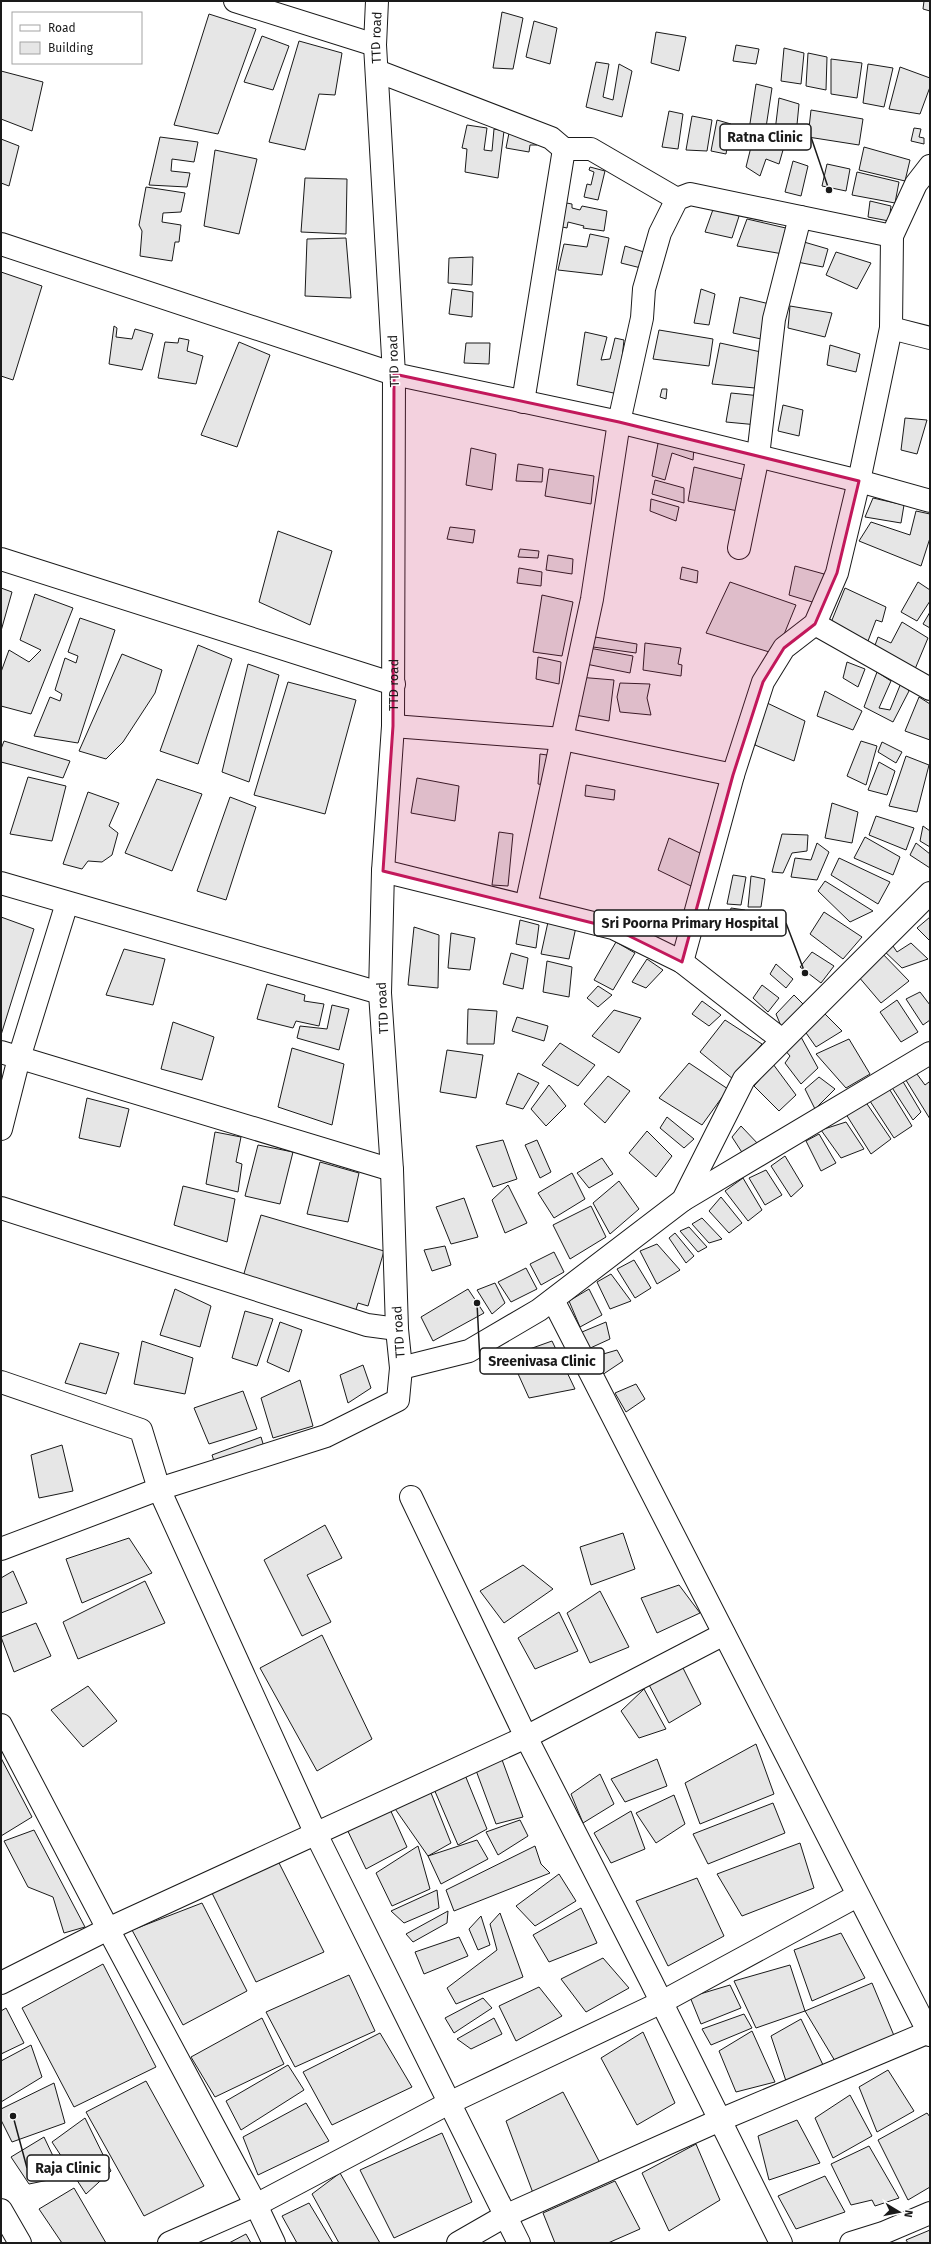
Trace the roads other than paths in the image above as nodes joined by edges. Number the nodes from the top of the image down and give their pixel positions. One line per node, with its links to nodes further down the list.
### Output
1 (235, 1): 3 (street)
2 (377, 1): 3 (street, TTD road)
3 (375, 45): 4 (street, TTD road)
4 (377, 71): 5 (street); 13 (street, TTD road)
5 (564, 149): 7 (street); 14 (street)
6 (930, 166): 9 (street)
7 (677, 199): 8 (street); 15 (street)
8 (800, 217): 9 (street); 16 (street)
9 (892, 236): 11 (street)
10 (1, 244): 13 (street)
11 (891, 328): 12 (street); 17 (street)
12 (930, 338)
13 (394, 374): 14 (street); 22 (street, TTD road)
14 (524, 402): 15 (street)
15 (619, 422): 16 (street); 25 (street)
16 (758, 456): 17 (street); 19 (street)
17 (859, 481): 18 (street); 21 (street)
18 (930, 501)
19 (739, 548)
20 (1, 560): 22 (street)
21 (815, 624): 23 (street); 26 (street)
22 (394, 684): 24 (street, TTD road)
23 (930, 690)
24 (393, 726): 25 (street); 27 (street, TTD road)
25 (563, 739): 26 (street); 31 (street)
26 (733, 775): 32 (street)
27 (383, 871): 31 (street); 33 (street, TTD road)
28 (1, 883): 30 (street)
29 (930, 893): 34 (street)
30 (67, 903): 33 (street); 36 (street)
31 (526, 906): 32 (street)
32 (682, 962): 34 (street)
33 (380, 993): 38 (street, TTD road)
34 (782, 1040): 39 (street)
35 (930, 1052): 39 (street)
36 (10, 1055): 37 (street); 38 (street)
37 (1, 1129)
38 (392, 1170): 42 (street, TTD road)
39 (684, 1200): 41 (street)
40 (1, 1208): 42 (street)
41 (553, 1300): 43 (street); 48 (street)
42 (397, 1329): 43 (street, TTD road)
43 (401, 1368): 45 (street, TTD road)
44 (1, 1382): 45 (street)
45 (159, 1489): 47 (street); 51 (street)
46 (411, 1497): 50 (street)
47 (1, 1549)
48 (724, 1634): 50 (street); 52 (street)
49 (1, 1725): 53 (street)
50 (526, 1737): 51 (street); 55 (street)
51 (315, 1832): 53 (street); 57 (street)
52 (857, 1896): 55 (street); 56 (street)
53 (108, 1929): 54 (street); 59 (street)
54 (1, 1984)
55 (662, 2002): 57 (street); 58 (street)
56 (929, 2034): 58 (street)
57 (449, 2103): 59 (street); 62 (street)
58 (720, 2120): 62 (street); 69 (street)
59 (256, 2205): 65 (street); 66 (street)
60 (1, 2210): 64 (street)
61 (930, 2213): 63 (street)
62 (505, 2216): 67 (street); 68 (street)
63 (886, 2238): 70 (street)
64 (20, 2243)
65 (169, 2243)
66 (274, 2243)
67 (458, 2243)
68 (519, 2243)
69 (781, 2243)
70 (851, 2243)

